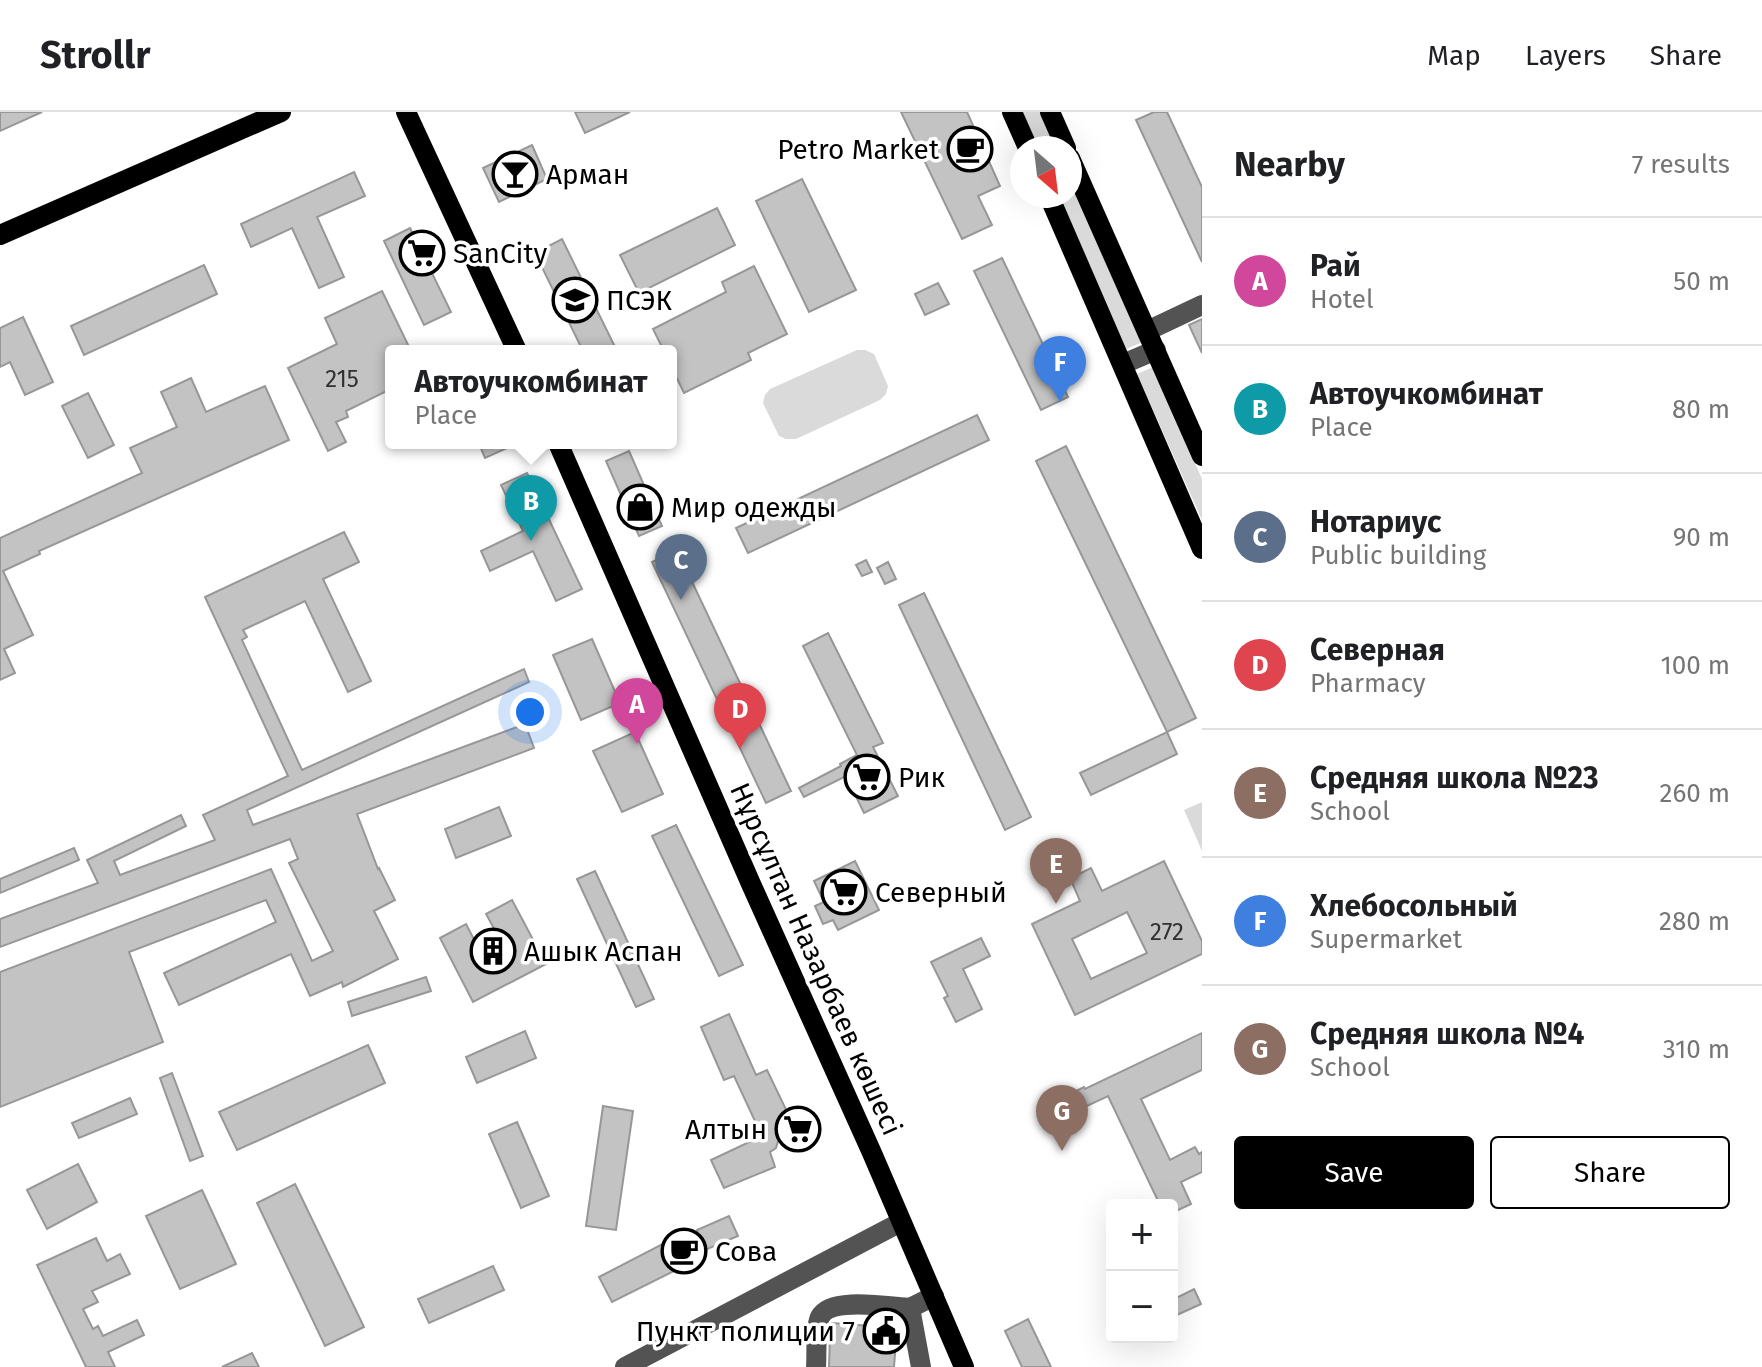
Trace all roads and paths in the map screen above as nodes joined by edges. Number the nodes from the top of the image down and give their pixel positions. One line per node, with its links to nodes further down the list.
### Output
1 (281, 112): 9 (main road)
2 (406, 112): 12 (main road)
3 (1012, 112): 5 (main road)
4 (1050, 112): 6 (main road)
5 (1023, 136)
6 (1061, 136)
7 (1082, 185): 11 (main road)
8 (1054, 208): 14 (main road)
9 (0, 235)
10 (1202, 305): 11 (street)
11 (1147, 331): 13 (main road)
12 (514, 345)
13 (1156, 350): 14 (street); 16 (main road)
14 (1123, 364): 17 (main road)
15 (561, 449): 18 (main road, Нұрсұлтан Назарбаев көшесі)
16 (1202, 456)
17 (1202, 549)
18 (901, 1222): 19 (main road, Нұрсұлтан Назарбаев көшесі); 21 (street)
19 (934, 1296): 20 (street); 24 (main road, Нұрсұлтан Назарбаев көшесі)
20 (910, 1308): 22 (street); 23 (street)
21 (625, 1367)
22 (816, 1367)
23 (921, 1367)
24 (964, 1367)

